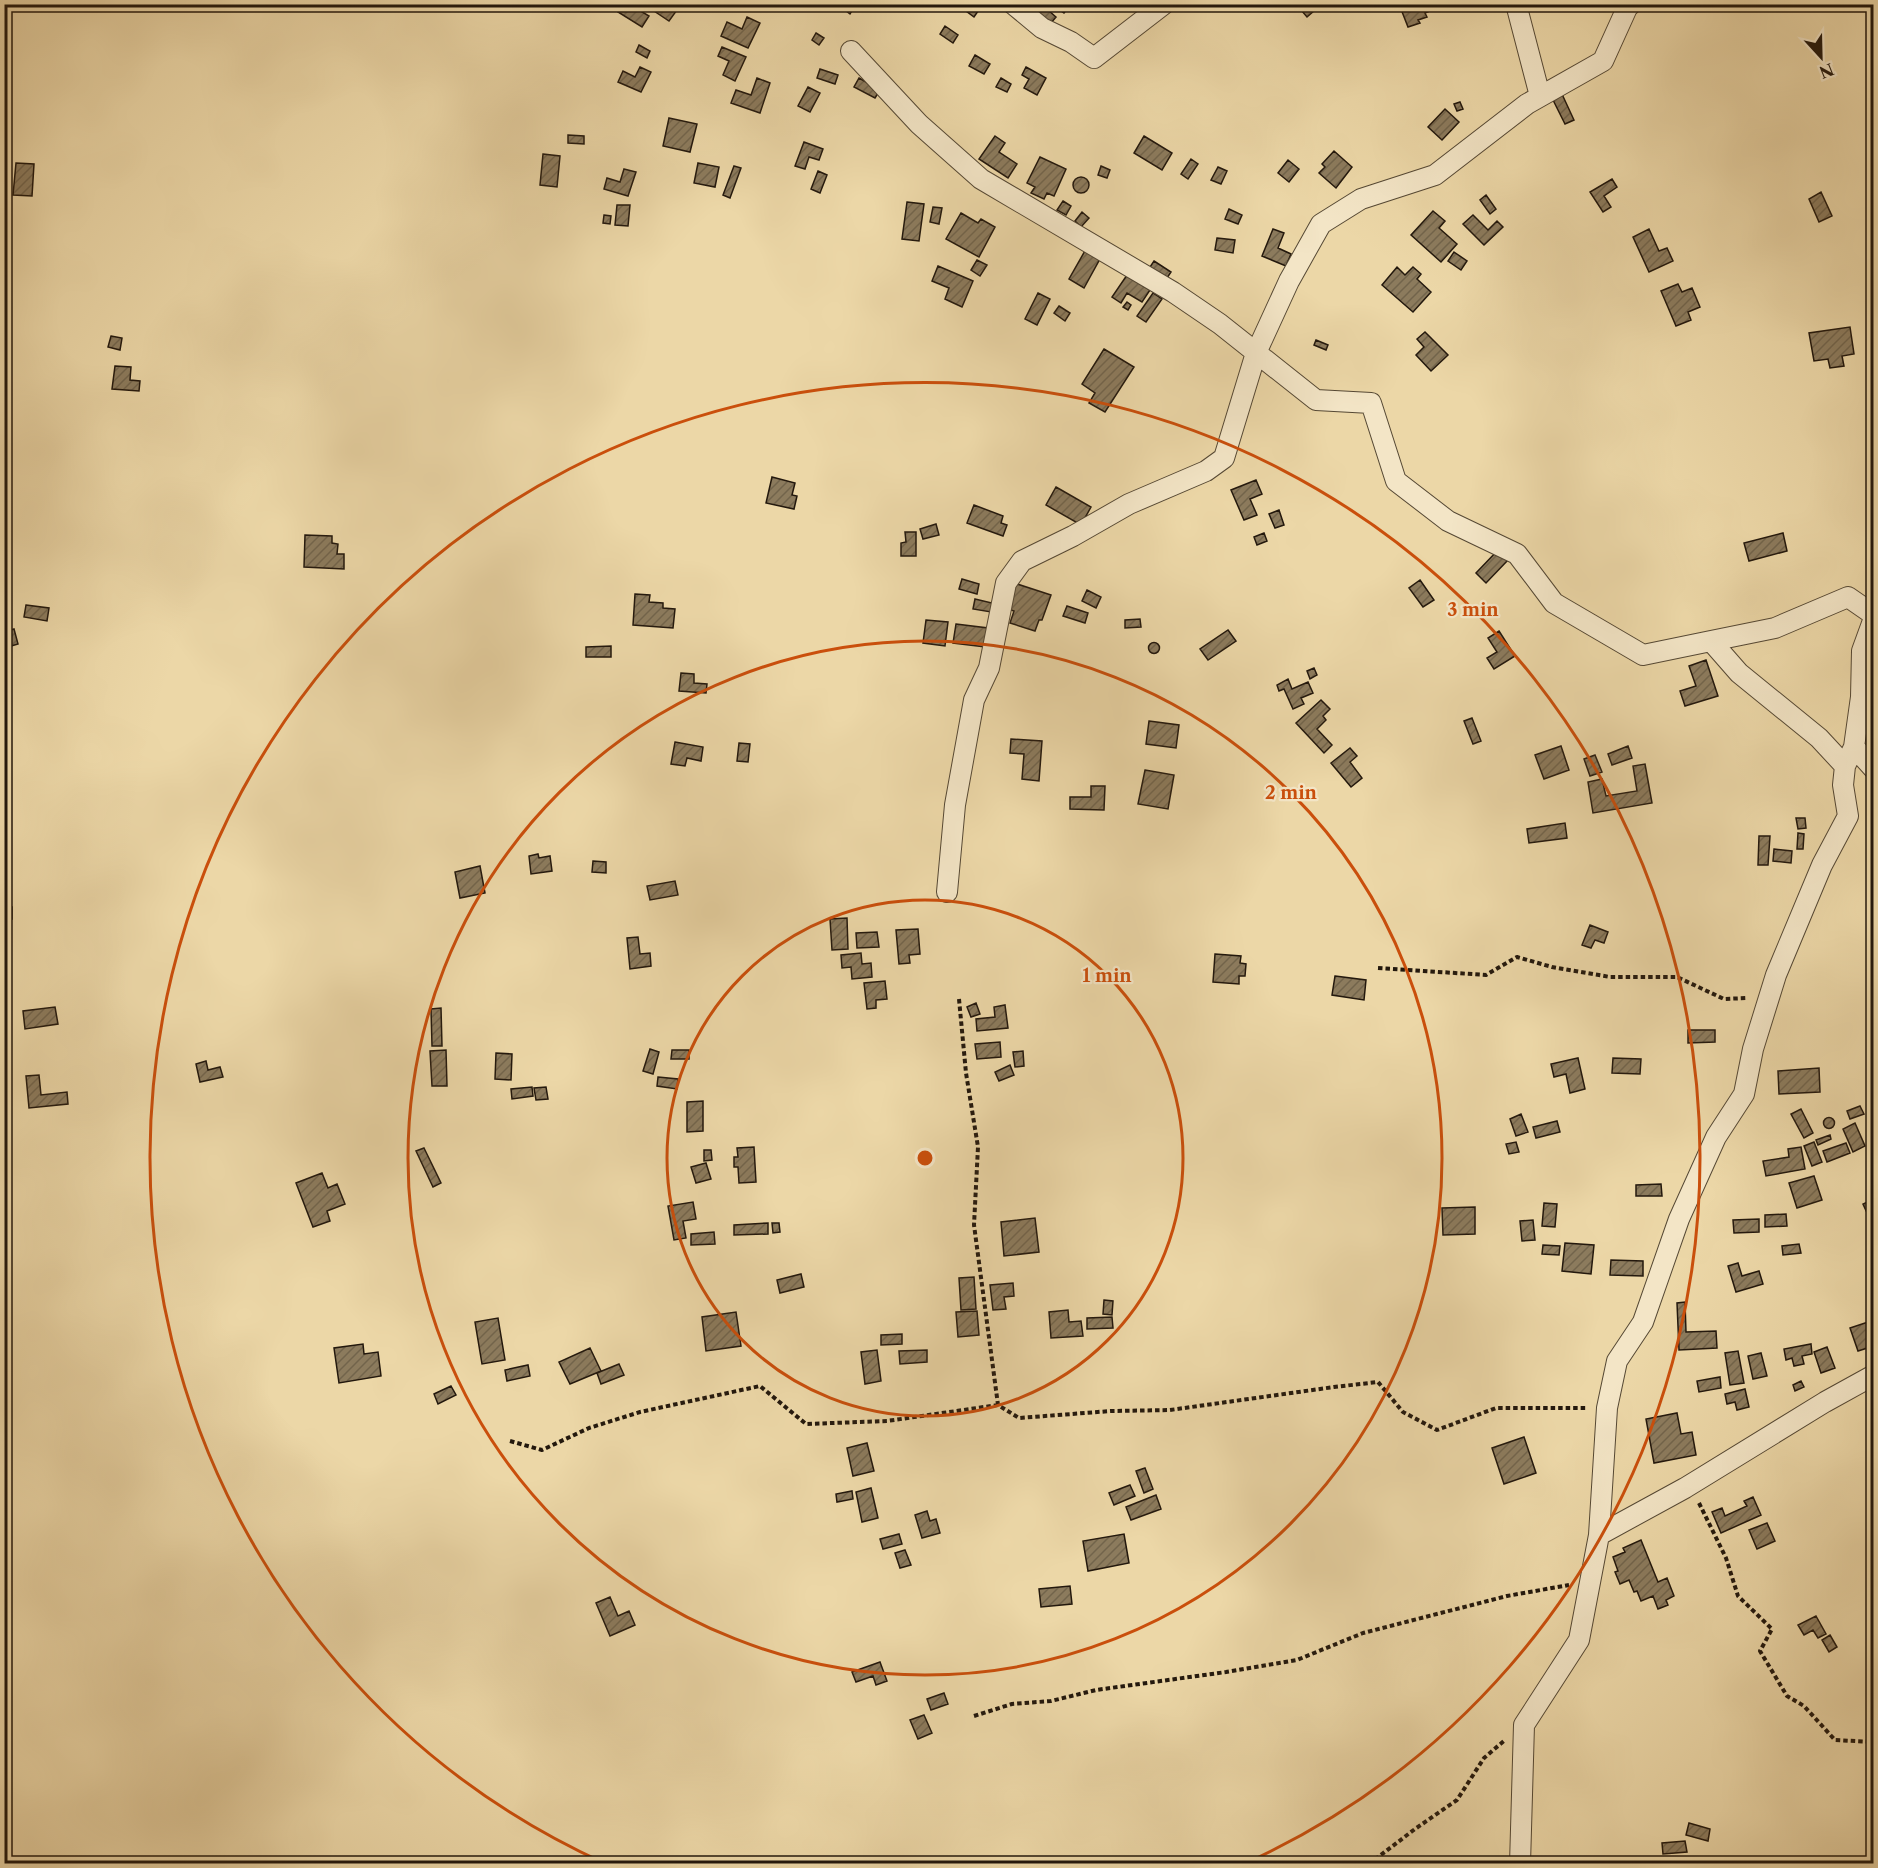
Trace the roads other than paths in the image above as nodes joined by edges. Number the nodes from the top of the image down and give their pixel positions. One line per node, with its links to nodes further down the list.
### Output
1 (1013, 4): 2 (street)
2 (1164, 4)
3 (1516, 4): 6 (street)
4 (1631, 4): 6 (street)
5 (851, 51): 7 (street)
6 (1540, 96): 7 (street)
7 (1256, 353): 9 (street); 13 (street)
8 (1874, 616): 9 (street); 10 (street)
9 (1712, 641): 11 (street)
10 (1854, 747): 11 (street); 12 (street)
11 (1845, 766): 15 (street)
12 (1874, 769)
13 (947, 892)
14 (1874, 1375): 15 (street)
15 (1599, 1535): 16 (street)
16 (1520, 1863)

